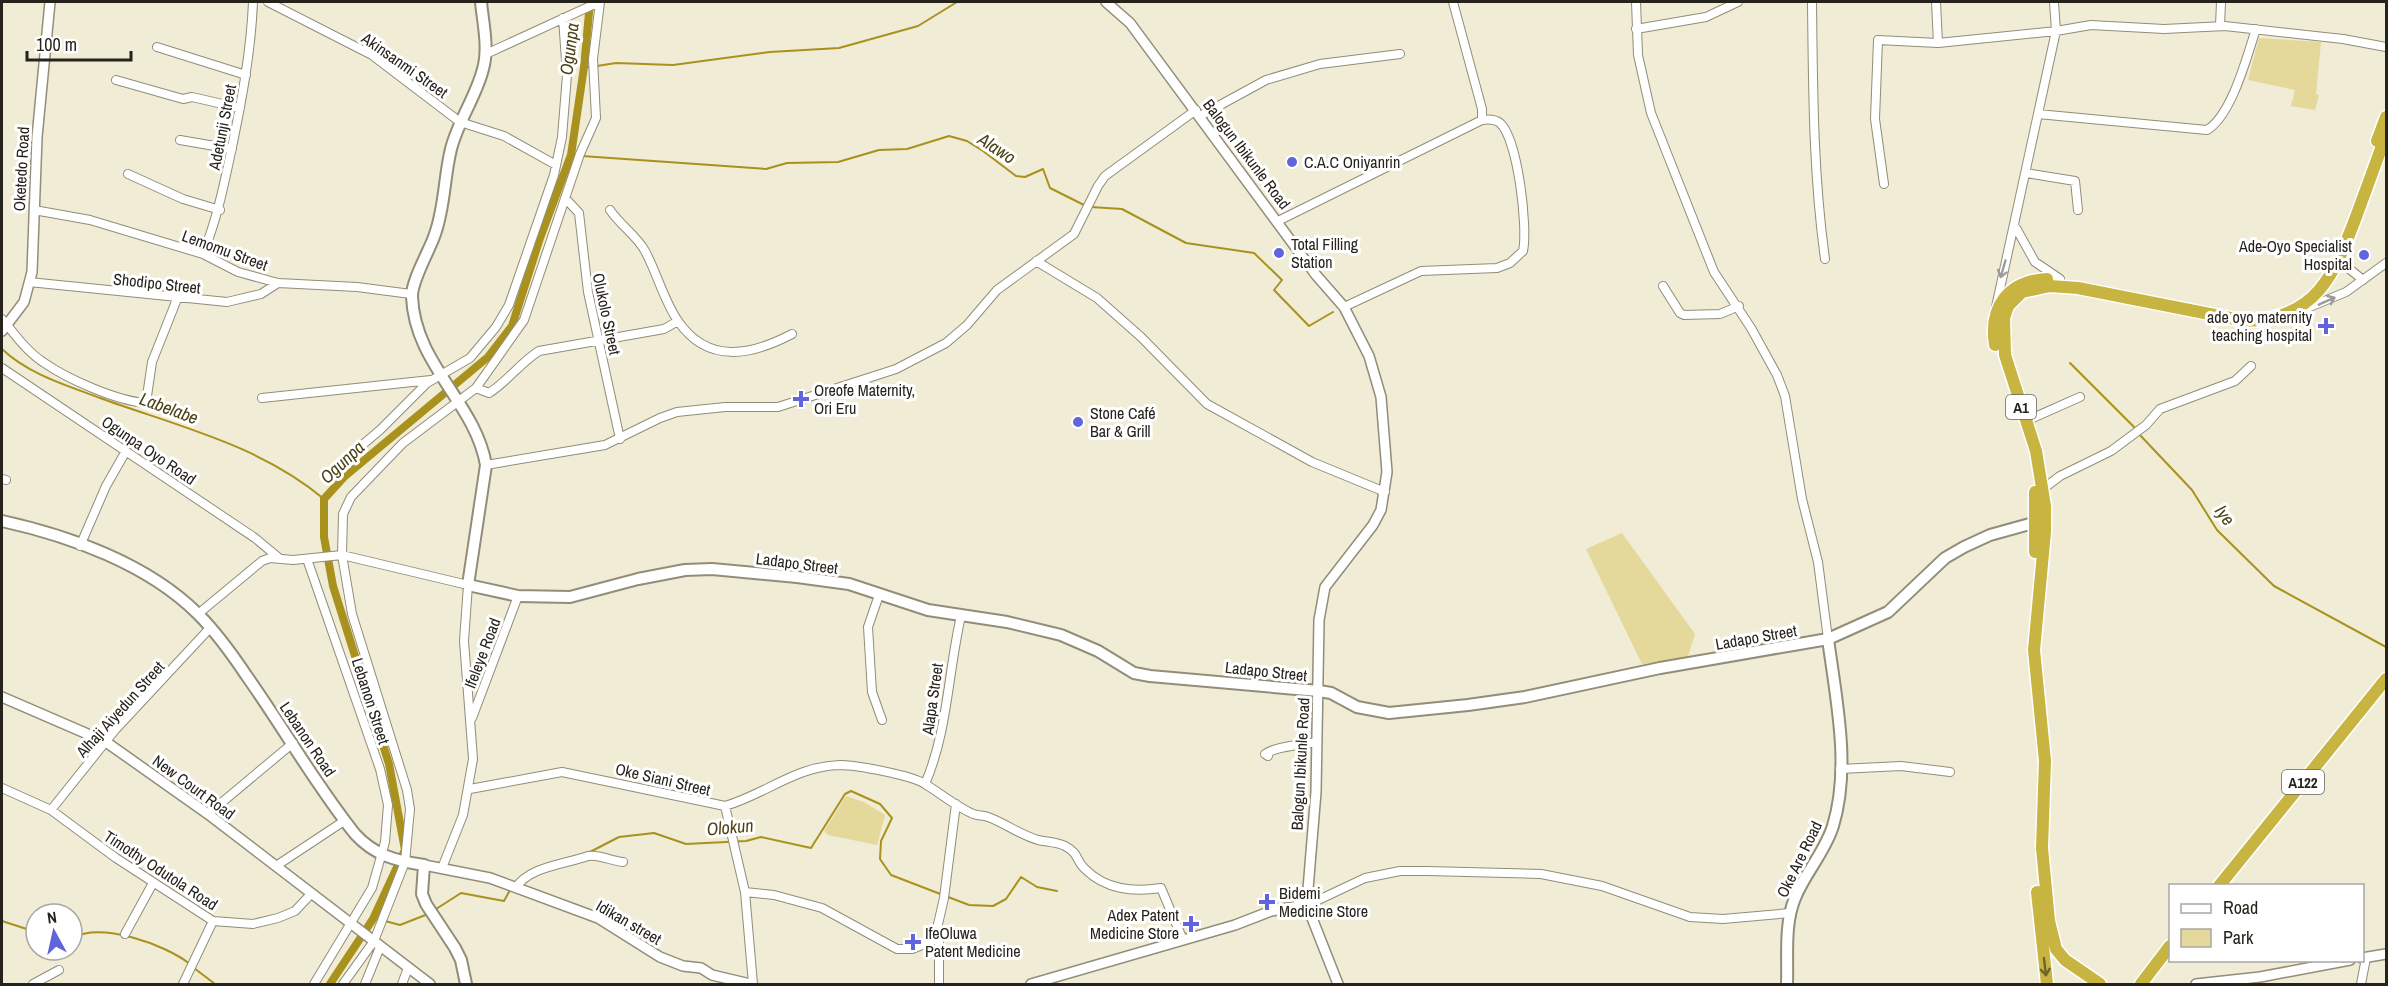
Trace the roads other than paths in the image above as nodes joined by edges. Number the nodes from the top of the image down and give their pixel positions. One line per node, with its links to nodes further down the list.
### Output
1 (50, 2): 40 (street, Oketedo Road)
2 (253, 2): 24 (street, Adetunji Street)
3 (268, 2): 31 (street, Akinsanmi Street)
4 (481, 2): 22 (main road)
5 (598, 2): 14 (street); 39 (street)
6 (1106, 2): 27 (street, Balogun Ibikunle Road)
7 (1453, 2): 30 (street)
8 (1636, 2): 16 (street)
9 (1738, 2): 16 (street)
10 (1812, 2): 48 (street)
11 (1936, 2): 19 (street)
12 (2054, 2): 18 (street)
13 (2221, 2): 15 (street)
14 (563, 18): 22 (street); 35 (street)
15 (2220, 26): 17 (street); 18 (street)
16 (1636, 29): 59 (street)
17 (2256, 29): 21 (street); 28 (street)
18 (2056, 31): 19 (street); 28 (street)
19 (1938, 43): 38 (street)
20 (157, 47): 24 (street)
21 (2386, 47)
22 (486, 54): 31 (main road)
23 (1400, 54): 27 (street)
24 (246, 75): 26 (street, Adetunji Street)
25 (116, 80): 26 (street)
26 (240, 108): 34 (street, Adetunji Street)
27 (1198, 113): 44 (street, Balogun Ibikunle Road); 49 (street)
28 (2038, 114): 37 (street)
29 (2386, 117): 58 (highway, A1)
30 (1482, 120): 44 (street); 60 (street)
31 (460, 122): 35 (street, Akinsanmi Street); 56 (main road)
32 (2386, 135): 46 (highway, A1)
33 (180, 140): 34 (street)
34 (232, 149): 41 (street, Adetunji Street)
35 (556, 165): 69 (street)
36 (128, 174): 41 (street)
37 (2026, 174): 43 (street); 45 (street)
38 (1884, 184)
39 (565, 198): 66 (street, Olukolo Street); 70 (street)
40 (34, 210): 47 (street, Lemomu Street); 53 (street, Oketedo Road)
41 (220, 210): 47 (street, Adetunji Street)
42 (610, 210): 63 (street)
43 (2078, 210)
44 (1278, 221): 60 (street, Balogun Ibikunle Road)
45 (2015, 227): 51 (street); 61 (street, one-way to 61)
46 (2344, 248): 52 (street); 62 (highway, A1)
47 (203, 254): 54 (street, Lemomu Street)
48 (1825, 259)
49 (1036, 261): 75 (street); 80 (street)
50 (2386, 263): 52 (street)
51 (2060, 279): 58 (highway, A1); 61 (highway, A1)
52 (2363, 280): 62 (street, one-way to 52)
53 (29, 282): 57 (street, Shodipo Street); 64 (street, Oketedo Road)
54 (278, 283): 56 (street, Lemomu Street); 57 (street, Shodipo Street)
55 (1664, 286): 59 (street)
56 (411, 294): 69 (main road)
57 (177, 299): 64 (street)
58 (2159, 301): 62 (highway, A1); 74 (highway, A1)
59 (1739, 306): 93 (street)
60 (1344, 307): 80 (street, Balogun Ibikunle Road)
61 (1996, 312): 82 (highway, A1)
62 (2288, 314)
63 (678, 321): 65 (street); 66 (street)
64 (4, 326)
65 (792, 334)
66 (599, 341): 70 (street); 75 (street, Olukolo Street)
67 (2251, 366): 79 (street)
68 (2, 368): 76 (street, Ogunpa Oyo Road)
69 (438, 378): 72 (street); 73 (main road); 77 (street)
70 (476, 388): 73 (street)
71 (2080, 397): 74 (street)
72 (262, 398)
73 (456, 400): 78 (main road); 84 (street)
74 (2026, 421): 79 (highway, A1)
75 (620, 439): 78 (street)
76 (126, 450): 83 (street); 85 (street, Ogunpa Oyo Road)
77 (348, 457)
78 (486, 465): 87 (main road)
79 (2043, 489): 94 (highway, A1)
80 (1385, 492): 97 (street, Balogun Ibikunle Road)
81 (2, 521): 83 (main road, Lebanon Road)
82 (2037, 522): 93 (main road, Ladapo Street); 94 (highway, A1)
83 (80, 546): 90 (main road, Lebanon Road)
84 (339, 556): 86 (street); 87 (street); 117 (street)
85 (279, 558): 86 (street); 90 (street)
86 (310, 559): 116 (street, Lebanon Street)
87 (468, 585): 89 (main road, Ladapo Street); 100 (street)
88 (879, 595): 89 (main road, Ladapo Street); 91 (main road, Ladapo Street); 101 (street)
89 (518, 596): 100 (street, Ifeleye Road)
90 (198, 614): 92 (main road, Lebanon Road)
91 (961, 616): 97 (main road, Ladapo Street); 108 (street, Alapa Street)
92 (210, 628): 102 (street, Alhaji Aiyedun Street); 104 (main road, Lebanon Road)
93 (1828, 639): 97 (main road, Ladapo Street); 106 (main road, Oke Are Road)
94 (2031, 661): 123 (highway, A1)
95 (2386, 679): 99 (highway, A122)
96 (2386, 689): 99 (highway, A122)
97 (1319, 691): 103 (street, Balogun Ibikunle Road)
98 (2, 697): 102 (street, New Court Road)
99 (2364, 712): 124 (highway, A122)
100 (471, 719): 110 (street)
101 (882, 720)
102 (106, 742): 113 (street, Alhaji Aiyedun Street); 114 (street, New Court Road)
103 (1317, 742): 105 (street); 128 (street, Balogun Ibikunle Road)
104 (293, 743): 114 (street); 115 (main road, Lebanon Road)
105 (1268, 756)
106 (1840, 769): 107 (street); 129 (main road, Oke Are Road)
107 (1950, 772)
108 (925, 784): 111 (street, Oke Siani Street); 112 (street, Oke Siani Street)
109 (2, 788): 113 (street, Timothy Odutola Road)
110 (470, 789): 112 (street, Oke Siani Street); 121 (street)
111 (956, 804): 133 (street); 134 (street, Oke Siani Street)
112 (725, 806): 126 (street)
113 (51, 810): 122 (street, Timothy Odutola Road)
114 (208, 814): 120 (street, New Court Road)
115 (344, 821): 116 (main road, Lebanon Road); 120 (street)
116 (384, 856): 117 (main road, Lebanon Road); 131 (street, Lebanon Street)
117 (405, 862): 119 (main road, Lebanon Road); 135 (street)
118 (623, 862): 125 (street)
119 (424, 865): 121 (street, Idikan street); 151 (main road)
120 (276, 866): 127 (street, New Court Road)
121 (442, 868): 125 (street, Idikan street)
122 (153, 883): 130 (street, Timothy Odutola Road); 132 (street)
123 (2041, 884): 157 (highway, A1, one-way to 157); 158 (highway, A1)
124 (2225, 884)
125 (513, 887): 152 (street, Idikan street)
126 (745, 892): 133 (street); 152 (street)
127 (312, 894): 130 (street, Timothy Odutola Road); 131 (street, New Court Road)
128 (1310, 904): 129 (street); 134 (street); 155 (street, Balogun Ibikunle Road)
129 (1790, 913): 156 (main road, Oke Are Road)
130 (213, 921): 145 (street)
131 (353, 925): 135 (street, New Court Road); 146 (street)
132 (125, 934)
133 (939, 938): 153 (street)
134 (1183, 940): 143 (street)
135 (374, 942): 141 (street, New Court Road); 147 (street); 148 (street)
136 (2169, 947): 159 (highway)
137 (2386, 954): 138 (street)
138 (2365, 958): 162 (street)
139 (2169, 959): 160 (highway)
140 (2339, 962): 161 (street)
141 (408, 968): 149 (street); 150 (street, New Court Road)
142 (59, 970): 144 (street)
143 (1054, 981): 154 (street)
144 (33, 984)
145 (183, 984)
146 (314, 984)
147 (343, 984)
148 (365, 984)
149 (402, 984)
150 (430, 984)
151 (466, 984)
152 (752, 984)
153 (939, 984)
154 (1031, 984)
155 (1338, 984)
156 (1787, 984)
157 (2047, 984)
158 (2100, 984)
159 (2141, 984)
160 (2150, 984)
161 (2196, 984)
162 (2361, 984)

